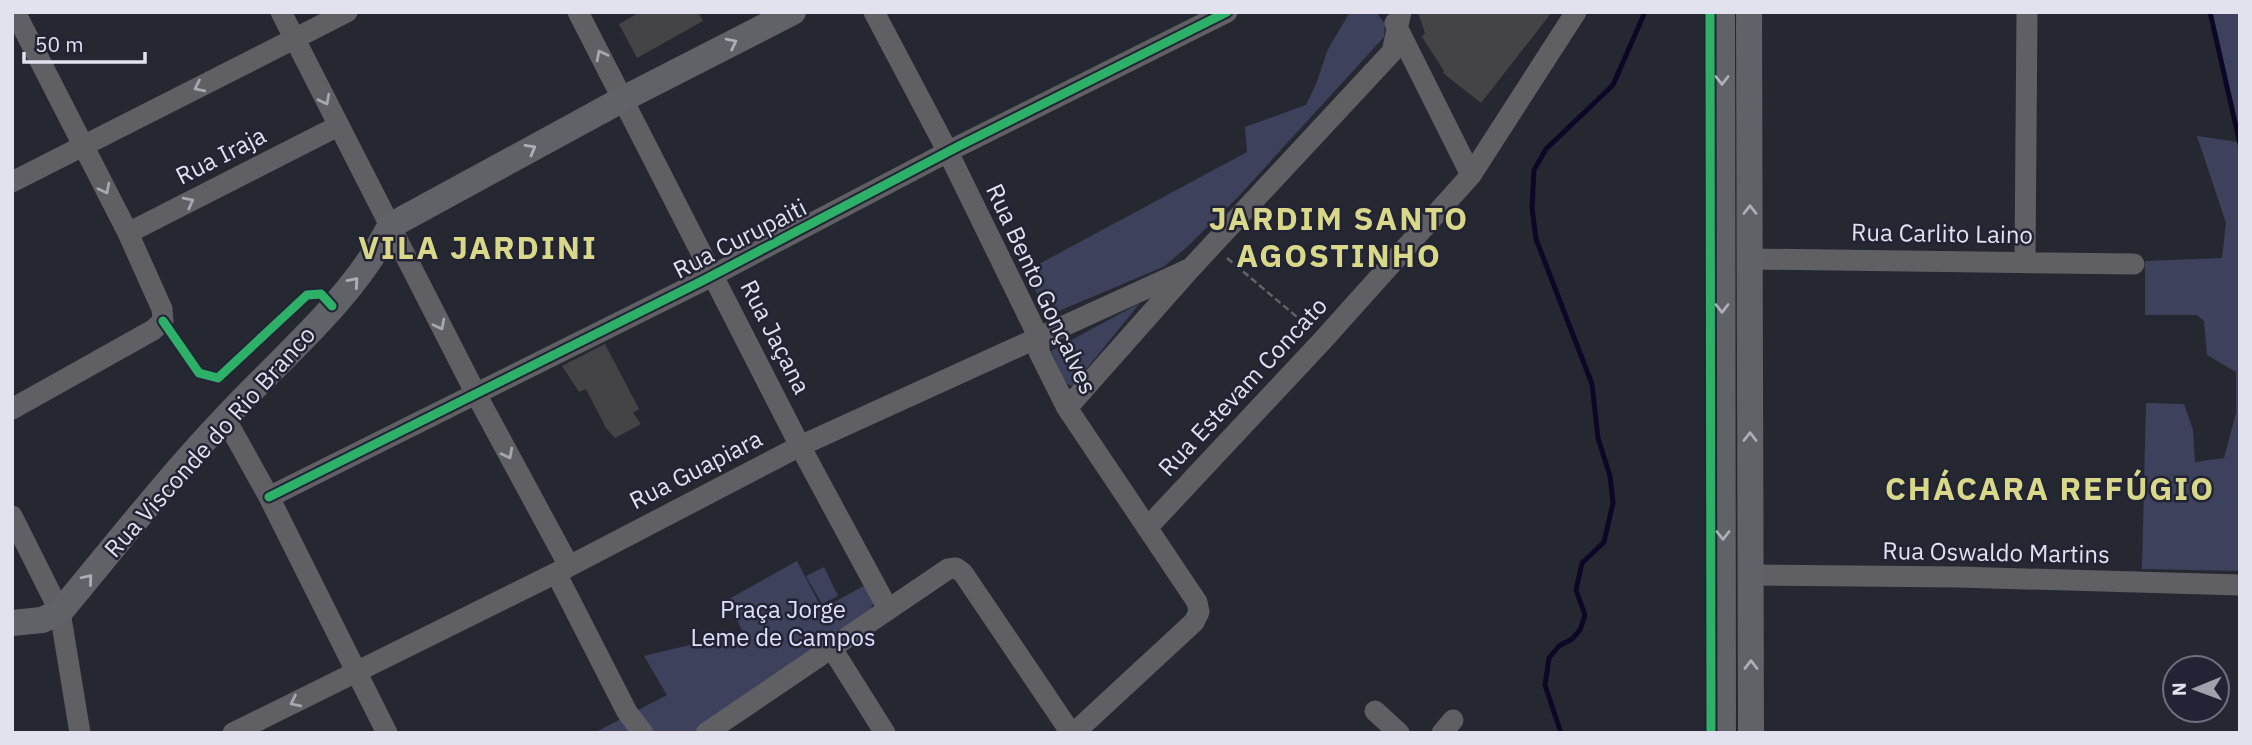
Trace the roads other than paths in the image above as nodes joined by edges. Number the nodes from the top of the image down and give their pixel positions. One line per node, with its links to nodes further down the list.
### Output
1 (15, 12): 17 (street)
2 (281, 12): 14 (street)
3 (347, 12): 14 (street)
4 (578, 12): 15 (street, Rua Jaçana, one-way to 4)
5 (793, 12): 15 (main road, one-way to 5)
6 (874, 12): 18 (street, Rua Bento Gonçalves)
7 (1227, 12): 13 (street, Rua Curupaiti)
8 (1576, 12): 19 (street, Rua Estevam Concato)
9 (1722, 12): 54 (main road, one-way to 54)
10 (1749, 12): 23 (main road, one-way to 10)
11 (2027, 12): 24 (street)
12 (1396, 18): 19 (street); 26 (street)
13 (1187, 21): 18 (street, Rua Curupaiti)
14 (294, 40): 16 (street, one-way to 16); 17 (street, one-way to 17)
15 (623, 99): 21 (main road, one-way to 15); 27 (street, Rua Jaçana)
16 (338, 126): 21 (street); 22 (street, Rua Iraja, one-way to 16)
17 (83, 145): 20 (street); 22 (street, one-way to 22)
18 (948, 152): 27 (street, Rua Curupaiti); 28 (street, Rua Bento Gonçalves)
19 (1471, 174): 36 (street, Rua Estevam Concato)
20 (12, 182)
21 (390, 226): 29 (street, one-way to 29); 32 (main road, Rua Visconde do Rio Branco, one-way to 21)
22 (128, 233): 31 (street)
23 (1750, 259): 24 (street, Rua Carlito Laino); 38 (main road, one-way to 23)
24 (2025, 261): 25 (street, Rua Carlito Laino)
25 (2134, 264)
26 (1191, 268): 28 (street, Rua Guapiara); 30 (street)
27 (714, 275): 29 (street, Rua Curupaiti); 33 (street, Rua Jaçana)
28 (1039, 338): 30 (street, Rua Bento Gonçalves); 33 (street, Rua Guapiara)
29 (476, 394): 34 (street, Rua Curupaiti); 37 (street, one-way to 37)
30 (1067, 408): 36 (street, Rua Bento Gonçalves)
31 (12, 410)
32 (225, 418): 34 (street); 41 (main road, Rua Visconde do Rio Branco, one-way to 32)
33 (800, 446): 37 (street, Rua Guapiara); 40 (street, Rua Jaçana)
34 (269, 497): 44 (street)
35 (12, 516): 41 (street)
36 (1147, 528): 52 (street, Rua Bento Gonçalves)
37 (562, 569): 44 (street, Rua Guapiara); 49 (street)
38 (1751, 575): 39 (street, Rua Oswaldo Martins); 55 (main road, one-way to 38)
39 (2240, 585)
40 (888, 609): 43 (street); 52 (street)
41 (60, 612): 42 (main road); 46 (street)
42 (12, 622)
43 (831, 647): 50 (street); 51 (street)
44 (356, 672): 47 (street, Rua Guapiara, one-way to 47); 48 (street)
45 (1375, 711): 53 (street)
46 (80, 733)
47 (233, 733)
48 (387, 733)
49 (643, 733)
50 (706, 733)
51 (885, 733)
52 (1073, 733)
53 (1399, 733)
54 (1723, 733)
55 (1751, 733)

